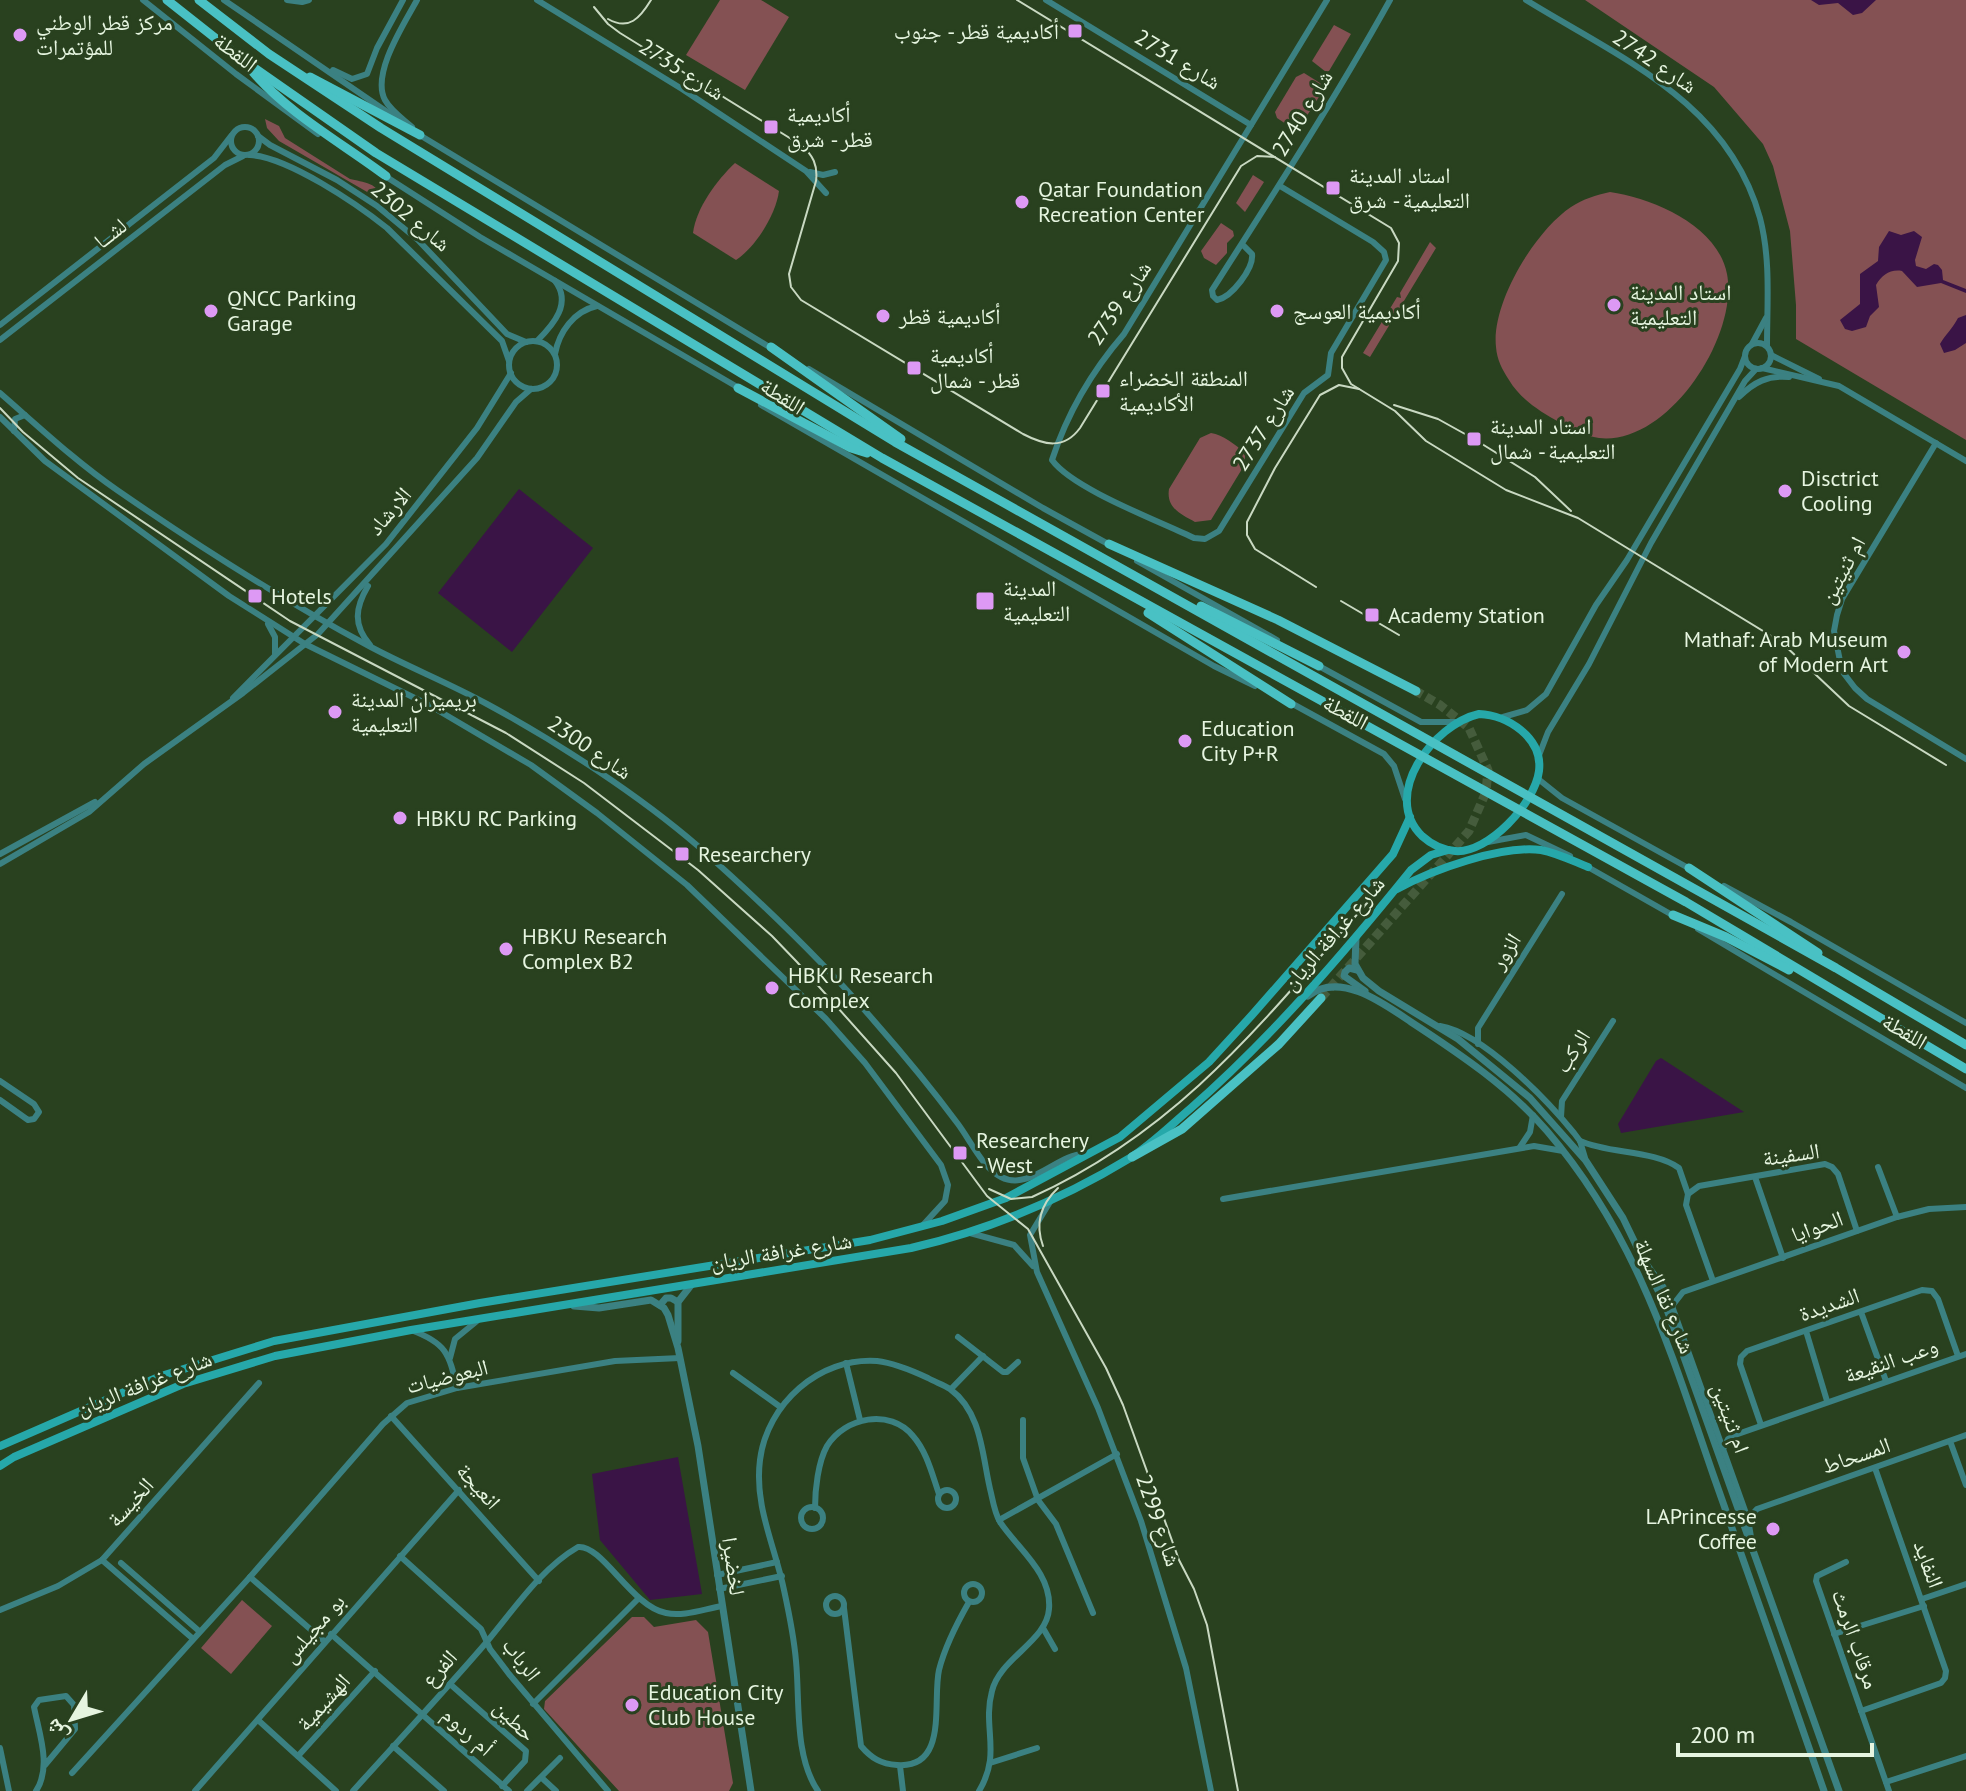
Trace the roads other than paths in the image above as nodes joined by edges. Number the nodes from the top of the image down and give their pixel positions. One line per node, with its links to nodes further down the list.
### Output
1 (143, 0): 24 (street, اللقطة)
2 (167, 0): 15 (main road, اللقطة)
3 (199, 0): 16 (main road, اللقطة)
4 (224, 0): 14 (street, اللقطة)
5 (287, 0): 6 (street)
6 (309, 0)
7 (403, 0): 14 (street)
8 (417, 0): 18 (street)
9 (537, 0): 22 (street, شارع 2735)
10 (1046, 0): 17 (street, شارع 2731)
11 (1327, 0): 17 (street, شارع 2739)
12 (1390, 0): 25 (street, شارع 2740)
13 (1526, 0): 30 (street, شارع 2742)
14 (300, 52): 18 (street, اللقطة)
15 (243, 60): 24 (main road); 54 (main road, اللقطة)
16 (286, 66): 18 (main road); 57 (main road, اللقطة)
17 (1251, 125): 56 (street, شارع 2739)
18 (420, 135): 37 (street, اللقطة)
19 (231, 136): 20 (street); 21 (street); 31 (street, لشــا)
20 (258, 136): 21 (street); 34 (street, شارع 2302)
21 (246, 155): 32 (street, لشــا); 41 (street, شارع 2302)
22 (806, 171): 23 (street); 26 (street, شارع 2735)
23 (835, 172)
24 (386, 176): 28 (street, اللقطة)
25 (1280, 186): 27 (street, شارع 2740); 56 (street, شارع 2737)
26 (826, 193)
27 (1242, 244): 27 (street, شارع 2740)
28 (553, 278): 29 (street, اللقطة); 33 (street)
29 (598, 306): 38 (street); 46 (street, اللقطة)
30 (1767, 315): 35 (street, شارع 2742); 36 (street, شارع 2742)
31 (0, 325)
32 (0, 340)
33 (537, 341): 34 (street); 38 (street)
34 (526, 342): 41 (street)
35 (1752, 344): 36 (street); 40 (street)
36 (1767, 346): 39 (street)
37 (771, 347): 57 (main road); 58 (street, اللقطة)
38 (555, 354): 47 (street)
39 (1771, 355): 42 (street); 45 (street)
40 (1745, 356): 42 (street); 73 (street)
41 (509, 361): 43 (street)
42 (1759, 368): 44 (street); 49 (street)
43 (511, 373): 47 (street); 62 (street, الارشاد)
44 (1801, 378): 45 (street); 49 (street)
45 (1822, 381): 53 (street)
46 (738, 388): 54 (main road); 72 (street, اللقطة)
47 (531, 389): 61 (street, الارشاد)
48 (0, 393): 50 (street, شارع 2300)
49 (1733, 402): 77 (street)
50 (25, 415): 52 (street); 62 (street, شارع 2300)
51 (0, 417): 52 (street)
52 (15, 433): 63 (street)
53 (1936, 443): 55 (street); 78 (street, ام ثنيتين)
54 (882, 458): 60 (main road, اللقطة)
55 (1966, 461)
56 (1056, 465)
57 (946, 471): 59 (main road, اللقطة)
58 (1109, 544): 69 (street, اللقطة); 70 (main road)
59 (1094, 554): 69 (main road); 75 (main road, اللقطة)
60 (1086, 571): 72 (main road); 76 (main road, اللقطة)
61 (374, 574): 64 (street, الارشاد); 67 (street, الارشاد)
62 (316, 616): 64 (street, شارع 2300); 65 (street, الارشاد)
63 (263, 618): 65 (street); 68 (street)
64 (329, 623): 66 (street, الارشاد); 67 (street, شارع 2300)
65 (295, 638): 66 (street); 68 (street, الارشاد)
66 (305, 644): 71 (street, الارشاد); 129 (street)
67 (372, 648): 119 (street, شارع 2300)
68 (275, 656): 71 (street, الارشاد)
69 (1319, 666): 74 (street, اللقطة)
70 (1416, 691)
71 (232, 699): 81 (street, الارشاد)
72 (1291, 704): 82 (street, اللقطة)
73 (1503, 717): 74 (main road, اللقطة); 77 (main road)
74 (1457, 722): 75 (main road)
75 (1433, 745): 76 (main road); 80 (main road, اللقطة)
76 (1423, 757): 82 (main road); 83 (main road, اللقطة)
77 (1538, 758): 79 (main road)
78 (1966, 759)
79 (1537, 778): 80 (main road); 90 (street, اللقطة)
80 (1529, 797): 83 (main road); 95 (main road, اللقطة)
81 (103, 799): 87 (street, الارشاد); 88 (street, الارشاد)
82 (1406, 800): 84 (main road, اللقطة)
83 (1519, 810): 85 (main road); 97 (main road, اللقطة)
84 (1410, 817): 86 (main road); 119 (main road, شارع غرافة الريان)
85 (1488, 842): 86 (main road, اللقطة); 89 (street, اللقطة)
86 (1448, 850): 91 (main road, شارع غرافة الريان)
87 (0, 854)
88 (0, 864)
89 (1588, 867): 91 (main road); 93 (street, اللقطة)
90 (1689, 868): 95 (main road); 101 (street, اللقطة)
91 (1393, 892): 94 (main road, شارع غرافة الريان)
92 (1562, 894): 104 (street, الزور)
93 (1673, 915): 97 (main road); 110 (street, اللقطة)
94 (1357, 934): 96 (street); 100 (main road, شارع غرافة الريان)
95 (1836, 968): 107 (main road, اللقطة)
96 (1357, 970): 99 (street); 103 (street, شارع نقا السهلة)
97 (1809, 976): 108 (main road, اللقطة)
98 (1321, 998): 120 (main road)
99 (1380, 1001): 100 (street, شارع نقا السهلة); 114 (street, شارع نقا السهلة)
100 (1287, 1014): 120 (main road, شارع غرافة الريان)
101 (1966, 1020)
102 (1613, 1021): 112 (street, الركب)
103 (1433, 1025): 105 (street, شارع نقا السهلة); 121 (street, شارع نقا السهلة)
104 (1478, 1028): 105 (street, الزور); 106 (street)
105 (1465, 1035): 106 (street, شارع نقا السهلة)
106 (1478, 1044): 113 (street, شارع نقا السهلة)
107 (1966, 1045)
108 (1966, 1069)
109 (0, 1081): 111 (street)
110 (1966, 1088)
111 (0, 1100)
112 (1562, 1101): 113 (street, الركب); 115 (street, الركب)
113 (1549, 1104): 115 (street, شارع نقا السهلة)
114 (1533, 1115): 117 (street); 118 (street, شارع نقا السهلة)
115 (1561, 1117): 116 (street, شارع نقا السهلة)
116 (1580, 1141): 121 (street, شارع نقا السهلة); 124 (street)
117 (1518, 1150): 118 (street); 125 (street)
118 (1563, 1151): 249 (street, شارع نقا السهلة)
119 (1088, 1155): 129 (main road, شارع غرافة الريان)
120 (1132, 1157): 126 (main road, شارع غرافة الريان)
121 (1586, 1161): 133 (street, شارع نقا السهلة)
122 (1878, 1167): 128 (street)
123 (1755, 1177): 124 (street, السفينة); 130 (street, السفينة); 132 (street)
124 (1688, 1194): 135 (street)
125 (1223, 1199)
126 (1050, 1202): 131 (main road, شارع غرافة الريان); 134 (street, شارع 2299)
127 (1966, 1207): 128 (street, الحوايا)
128 (1897, 1217): 130 (street, الحوايا)
129 (920, 1228): 170 (main road, شارع غرافة الريان)
130 (1857, 1231): 132 (street, الحوايا)
131 (970, 1233): 134 (street, شارع 2299); 136 (main road, شارع غرافة الريان)
132 (1783, 1258): 135 (street, الحوايا)
133 (1645, 1262): 137 (street, ام ثنيتين); 184 (street, شارع نقا السهلة)
134 (1037, 1272): 172 (street, شارع 2299)
135 (1713, 1281): 138 (street, الحوايا)
136 (692, 1284): 139 (street); 140 (main road, شارع غرافة الريان)
137 (1665, 1289): 138 (street, الحوايا); 142 (street, ام ثنيتين)
138 (1683, 1292): 142 (street)
139 (678, 1302): 141 (street); 148 (street, لخضيرا)
140 (568, 1305): 141 (street); 144 (main road, شارع غرافة الريان)
141 (660, 1305): 148 (street, لخضيرا)
142 (1672, 1306): 166 (street, ام ثنيتين)
143 (1861, 1312): 146 (street, الشديدة); 149 (street, الشديدة); 156 (street)
144 (480, 1319): 145 (main road, شارع غرافة الريان); 151 (street)
145 (411, 1330): 151 (street); 173 (main road, شارع غرافة الريان)
146 (1806, 1331): 160 (street, وعب النقيعة); 165 (street, الشديدة)
147 (958, 1337): 150 (street)
148 (678, 1348): 152 (street, لخضيرا)
149 (1962, 1355): 156 (street, وعب النقيعة)
150 (983, 1356): 153 (street); 159 (street)
151 (450, 1358): 158 (street)
152 (680, 1358): 158 (street, البعوضيات); 191 (street, لخضيرا)
153 (1018, 1362)
154 (846, 1363): 159 (street); 161 (street); 163 (street)
155 (733, 1373): 161 (street)
156 (1886, 1381): 160 (street, وعب النقيعة)
157 (259, 1383): 186 (street, الخيسة)
158 (457, 1388): 162 (street, البعوضيات)
159 (951, 1389): 183 (street)
160 (1827, 1401): 165 (street, وعب النقيعة)
161 (779, 1406): 187 (street)
162 (391, 1416): 176 (street, انعيجة); 193 (street, البعوضيات)
163 (860, 1420): 177 (street); 180 (street)
164 (1023, 1420): 178 (street)
165 (1761, 1425): 167 (street, وعب النقيعة)
166 (1715, 1430): 167 (street); 171 (street, ام ثنيتين)
167 (1733, 1435): 171 (street)
168 (1966, 1435): 169 (street, المسحاط)
169 (1950, 1441): 174 (street, المسحاط); 175 (street)
170 (0, 1446)
171 (1723, 1449): 179 (street, ام ثنيتين)
172 (1117, 1454): 178 (street); 248 (street, شارع 2299)
173 (0, 1466)
174 (1875, 1468): 181 (street, المسحاط); 200 (street, النفايد)
175 (1966, 1485)
176 (459, 1490): 185 (street, بو مجيلس); 194 (street, انعيجة)
177 (941, 1492)
178 (1038, 1500): 183 (street); 204 (street)
179 (1742, 1503): 181 (street); 182 (street, ام ثنيتين)
180 (811, 1508)
181 (1757, 1509): 182 (street, المسحاط)
182 (1748, 1519): 184 (street, ام ثنيتين)
183 (999, 1520): 207 (street)
184 (1751, 1546): 250 (street, شارع نقا السهلة)
185 (400, 1556): 209 (street, بو مجيلس); 213 (street, الرباب)
186 (102, 1560): 203 (street, الخيسة); 211 (street)
187 (777, 1562): 190 (street); 192 (street)
188 (1846, 1562): 210 (street, مرقاب الرمث)
189 (121, 1563): 208 (street)
190 (736, 1572): 191 (street); 196 (street)
191 (717, 1575): 197 (street, لخضيرا)
192 (782, 1576): 196 (street); 245 (street)
193 (250, 1577): 208 (street, البعوضيات); 212 (street)
194 (539, 1581): 198 (street, الفرع); 213 (street, الفرع)
195 (1966, 1584): 200 (street)
196 (739, 1585): 197 (street)
197 (719, 1589): 201 (street, لخضيرا)
198 (638, 1599): 201 (street); 217 (street)
199 (969, 1602): 229 (street)
200 (1923, 1602): 210 (street); 218 (street, النفايد)
201 (722, 1606): 244 (street, لخضيرا)
202 (844, 1608): 205 (street); 205 (street); 206 (street)
203 (0, 1610)
204 (1093, 1613)
205 (837, 1614): 206 (street)
206 (846, 1623): 229 (street)
207 (1043, 1628): 214 (street); 227 (street)
208 (199, 1631): 211 (street, البعوضيات)
209 (331, 1634): 212 (street, بو مجيلس); 215 (street, أم ردوم)
210 (1834, 1634): 218 (street, مرقاب الرمث)
211 (192, 1638): 230 (street, البعوضيات)
212 (324, 1641): 220 (street, بو مجيلس)
213 (487, 1643): 216 (street, الفرع); 217 (street, الرباب)
214 (1055, 1649)
215 (375, 1671): 219 (street, أم ردوم); 224 (street, الهشيمية)
216 (450, 1684): 219 (street, الفرع); 233 (street, حطين)
217 (533, 1704): 243 (street, الرباب)
218 (1861, 1711): 232 (street, مرقاب الرمث)
219 (422, 1714): 221 (street, الفرع); 233 (street, أم ردوم)
220 (258, 1720): 224 (street); 237 (street, بو مجيلس)
221 (393, 1746): 239 (street, الفرع); 240 (street)
222 (0, 1748): 235 (street)
223 (1037, 1748): 227 (street)
224 (298, 1756): 238 (street)
225 (1966, 1756): 232 (street)
226 (560, 1758): 231 (street)
227 (990, 1763): 247 (street)
228 (45, 1765): 228 (street); 236 (street)
229 (900, 1766): 246 (street)
230 (72, 1773)
231 (542, 1778): 234 (street); 242 (street)
232 (1886, 1782): 251 (street, مرقاب الرمث)
233 (502, 1786): 241 (street, أم ردوم)
234 (531, 1789)
235 (9, 1791)
236 (36, 1791)
237 (195, 1791)
238 (336, 1791)
239 (353, 1791)
240 (444, 1791)
241 (509, 1791)
242 (556, 1791)
243 (608, 1791)
244 (751, 1791)
245 (818, 1791)
246 (903, 1791)
247 (979, 1791)
248 (1211, 1791)
249 (1824, 1791)
250 (1839, 1791)
251 (1889, 1791)

